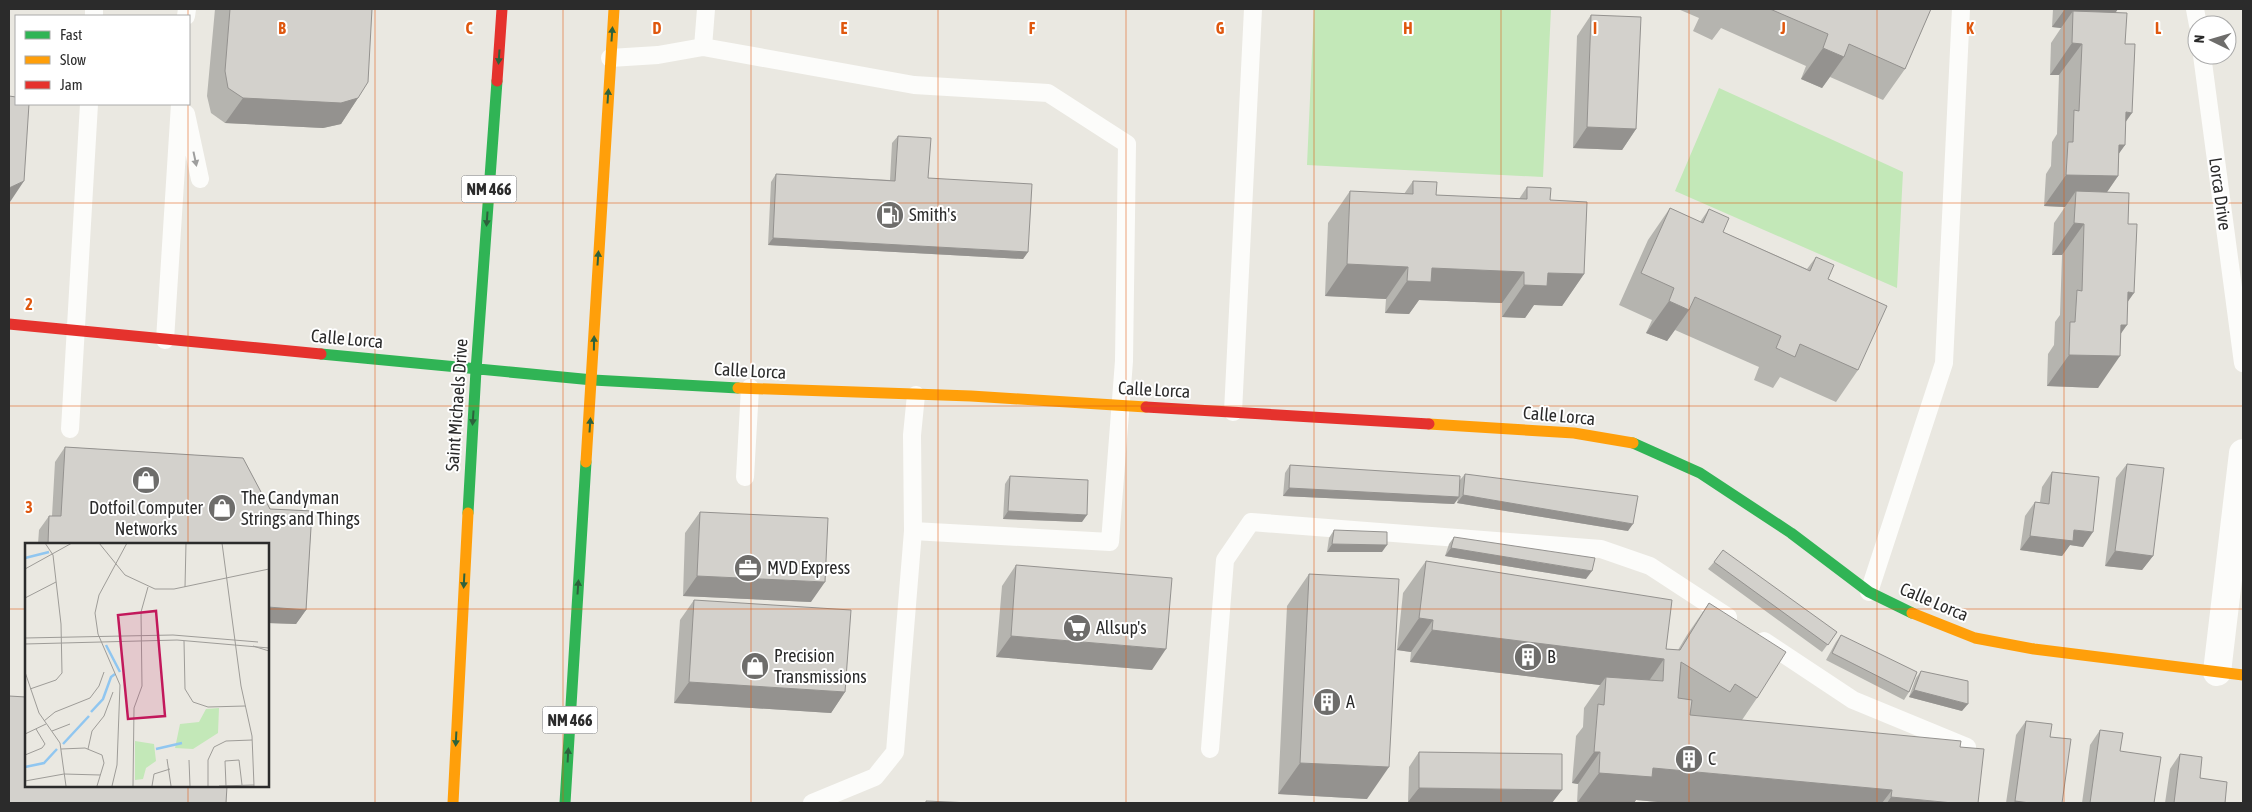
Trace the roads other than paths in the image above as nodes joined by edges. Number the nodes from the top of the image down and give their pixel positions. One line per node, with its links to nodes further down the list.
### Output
1 (502, 9): 17 (street, Saint Michaels Drive / NM 466, one-way to 17)
2 (614, 9): 7 (street, NM 466, one-way to 2)
3 (706, 9): 6 (lane)
4 (1253, 9): 22 (lane)
5 (1961, 9): 27 (lane)
6 (703, 46): 7 (lane); 21 (lane)
7 (610, 58): 18 (street, NM 466, one-way to 7)
8 (2203, 65): 16 (lane, Lorca Drive)
9 (89, 105): 14 (lane)
10 (182, 105): 12 (lane, one-way to 12)
11 (182, 105): 15 (lane)
12 (200, 180)
13 (9, 324): 14 (street, Calle Lorca)
14 (76, 332): 15 (street, Calle Lorca); 23 (lane)
15 (165, 340): 17 (street, Calle Lorca)
16 (2243, 363)
17 (476, 370): 18 (street, Calle Lorca); 31 (street, Saint Michaels Drive / NM 466, one-way to 31)
18 (593, 380): 19 (street, Calle Lorca); 32 (street, NM 466, one-way to 18)
19 (750, 388): 20 (street, Calle Lorca); 25 (lane)
20 (916, 395): 21 (street, Calle Lorca); 26 (lane)
21 (1122, 406): 22 (street, Calle Lorca); 26 (lane)
22 (1233, 412): 27 (street, Calle Lorca)
23 (70, 429)
24 (2243, 453): 28 (street)
25 (745, 477)
26 (913, 531): 33 (lane)
27 (1869, 592): 28 (street, Calle Lorca)
28 (2230, 674)
29 (1967, 747): 30 (lane)
30 (1210, 749)
31 (453, 803)
32 (565, 803)
33 (812, 803)

